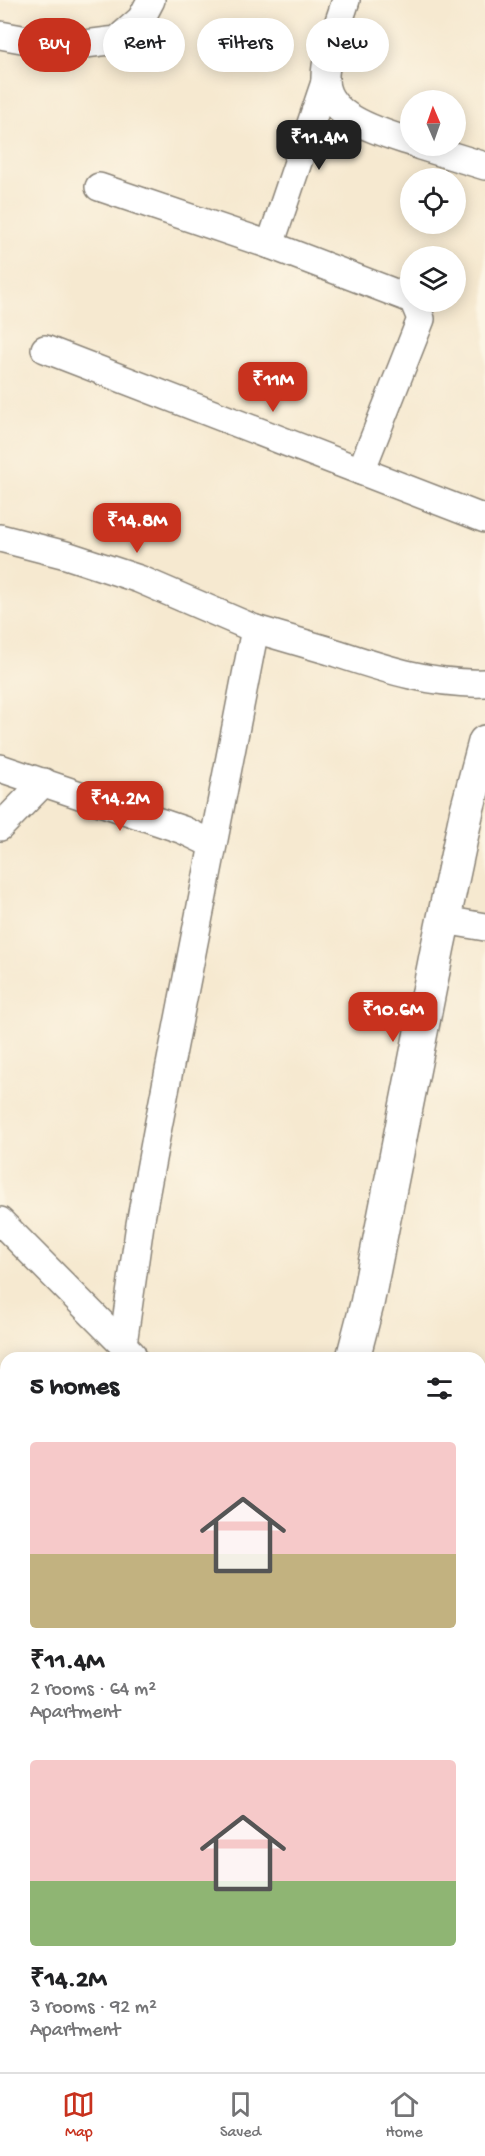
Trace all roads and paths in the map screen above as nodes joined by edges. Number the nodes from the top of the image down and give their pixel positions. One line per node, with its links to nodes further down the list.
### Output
1 (151, 0): 3 (street)
2 (346, 0): 4 (street)
3 (0, 35)
4 (325, 82): 5 (street); 9 (street)
5 (400, 139)
6 (452, 156): 7 (street)
7 (485, 166)
8 (99, 187): 9 (street)
9 (270, 245): 10 (street)
10 (400, 295)
11 (418, 312): 13 (street)
12 (45, 349): 13 (street)
13 (361, 471): 14 (street)
14 (485, 519)
15 (0, 538): 16 (street)
16 (255, 629): 17 (street); 22 (street)
17 (485, 683)
18 (485, 742): 23 (main road)
19 (0, 768): 20 (street)
20 (44, 782): 21 (street); 22 (street)
21 (0, 827)
22 (212, 844): 26 (street)
23 (444, 920): 24 (street); 27 (main road)
24 (485, 927)
25 (0, 1221): 26 (street)
26 (129, 1351)
27 (355, 1352)

